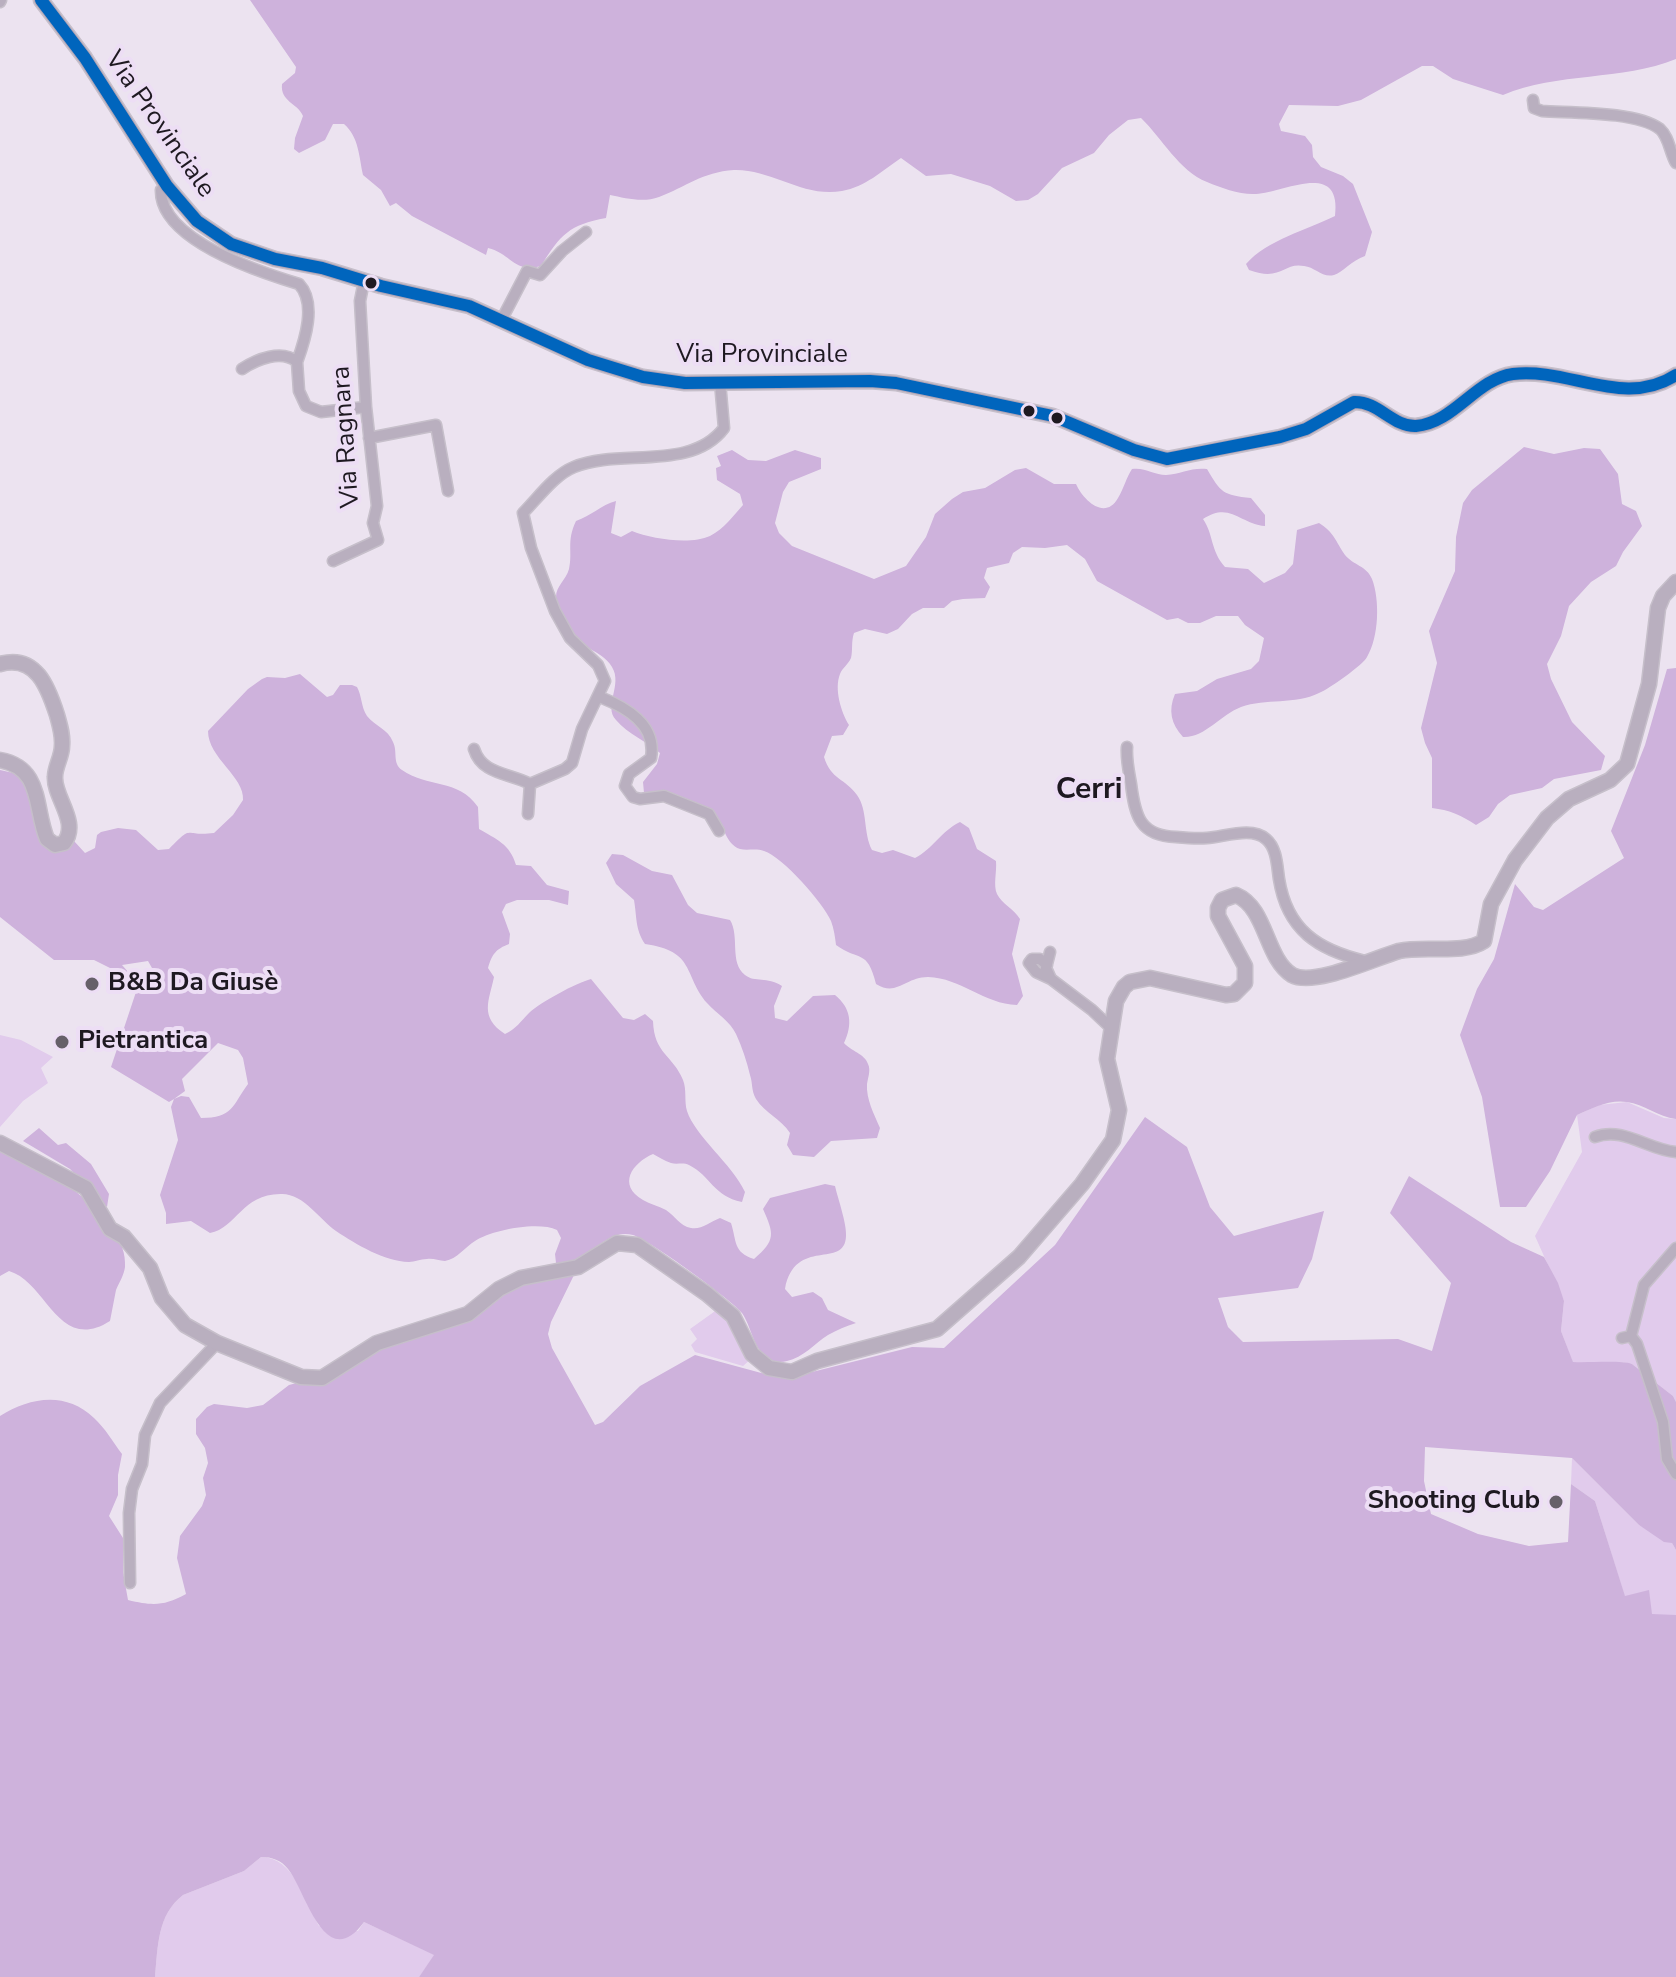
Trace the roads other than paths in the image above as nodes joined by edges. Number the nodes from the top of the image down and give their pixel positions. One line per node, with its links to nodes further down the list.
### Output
1 (41, 0): 4 (main road, Via Provinciale)
2 (1533, 100): 3 (street)
3 (1676, 163)
4 (167, 186): 6 (main road, Via Provinciale); 8 (street)
5 (586, 232): 7 (street)
6 (364, 281): 7 (main road, Via Provinciale); 12 (street, Via Ragnara)
7 (502, 319): 11 (main road, Via Provinciale)
8 (297, 362): 9 (street); 12 (street)
9 (242, 369)
10 (1676, 375): 11 (main road, Via Provinciale)
11 (720, 382): 18 (street)
12 (366, 407): 13 (street, Via Ragnara)
13 (369, 438): 14 (street); 15 (street, Via Ragnara)
14 (448, 491)
15 (333, 561)
16 (1676, 582): 26 (street)
17 (0, 664): 21 (street)
18 (600, 697): 22 (street); 24 (street)
19 (1127, 747): 26 (street)
20 (474, 749): 22 (street)
21 (0, 760)
22 (530, 784): 23 (street)
23 (528, 814)
24 (719, 831)
25 (1050, 952): 27 (street)
26 (1365, 961): 29 (street)
27 (1047, 965): 28 (street); 28 (street)
28 (1051, 979): 29 (street)
29 (1111, 1028): 34 (street)
30 (1595, 1137): 32 (street)
31 (0, 1143): 34 (street)
32 (1676, 1152)
33 (1676, 1248): 35 (street)
34 (217, 1343): 36 (street)
35 (1676, 1474)
36 (130, 1583)

